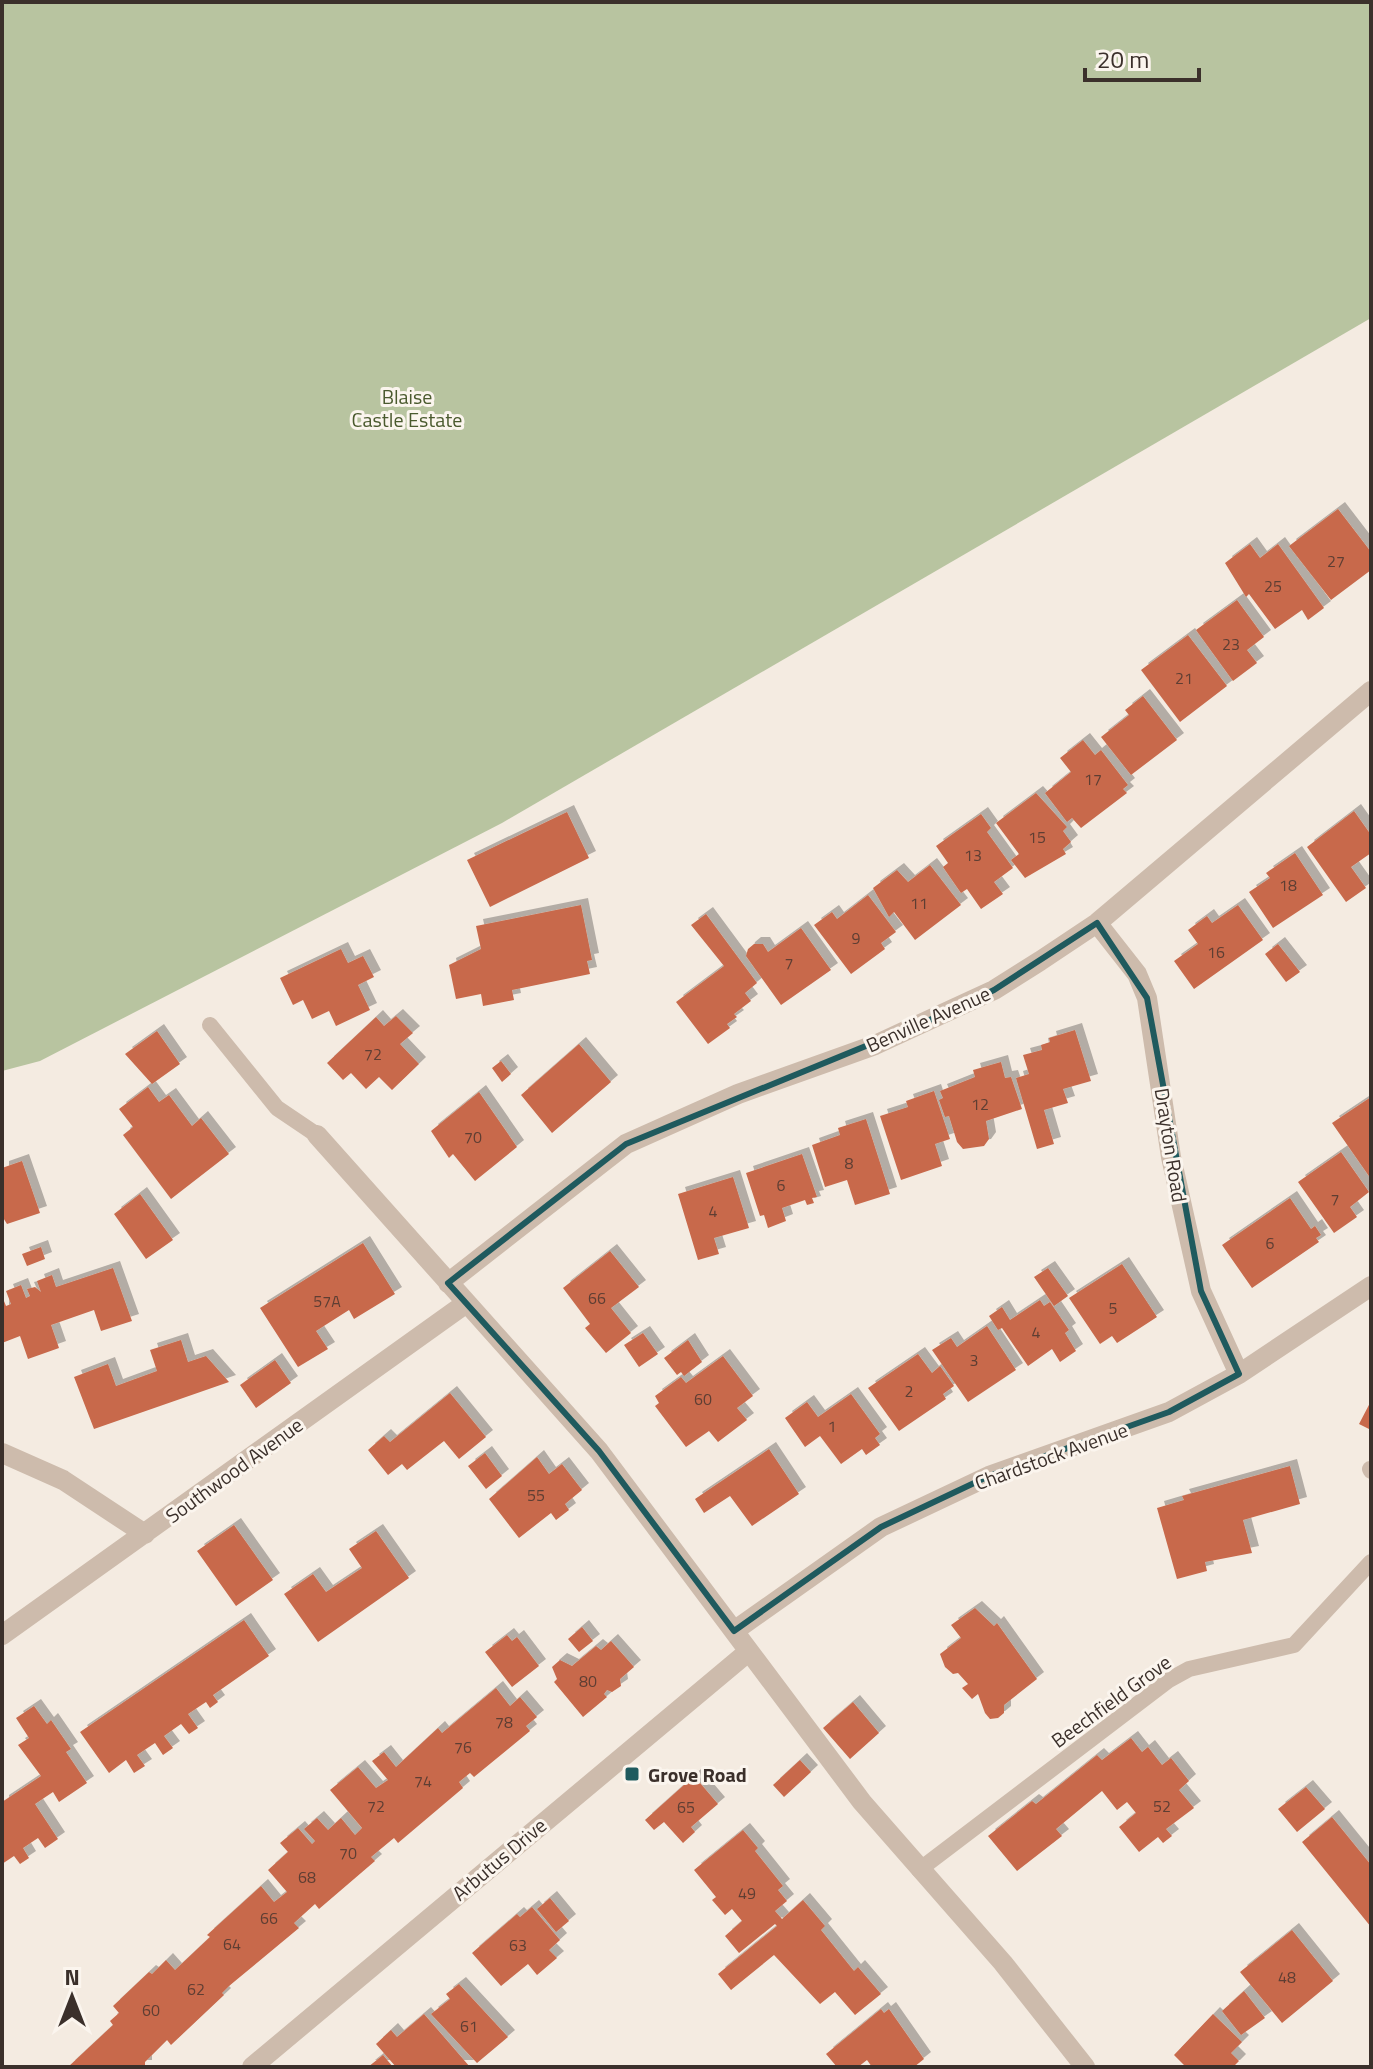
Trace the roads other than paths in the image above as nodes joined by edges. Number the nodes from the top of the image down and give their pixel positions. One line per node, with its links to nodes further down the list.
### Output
1 (1371, 691): 2 (street, Benville Avenue)
2 (1097, 923): 5 (street, Benville Avenue); 8 (street, Drayton Road)
3 (210, 1025): 4 (lane)
4 (317, 1135): 5 (street)
5 (448, 1283): 7 (street)
6 (1371, 1286): 8 (street, Chardstock Avenue)
7 (465, 1304): 10 (street, Southwood Avenue); 12 (street)
8 (1239, 1374): 12 (street, Chardstock Avenue)
9 (2, 1453): 10 (street)
10 (145, 1534): 13 (street, Southwood Avenue)
11 (1371, 1562): 15 (lane, Beechfield Grove)
12 (734, 1631): 14 (street)
13 (2, 1635)
14 (748, 1652): 15 (street); 16 (street, Arbutus Drive)
15 (919, 1870): 17 (street)
16 (252, 2067)
17 (1085, 2067)

